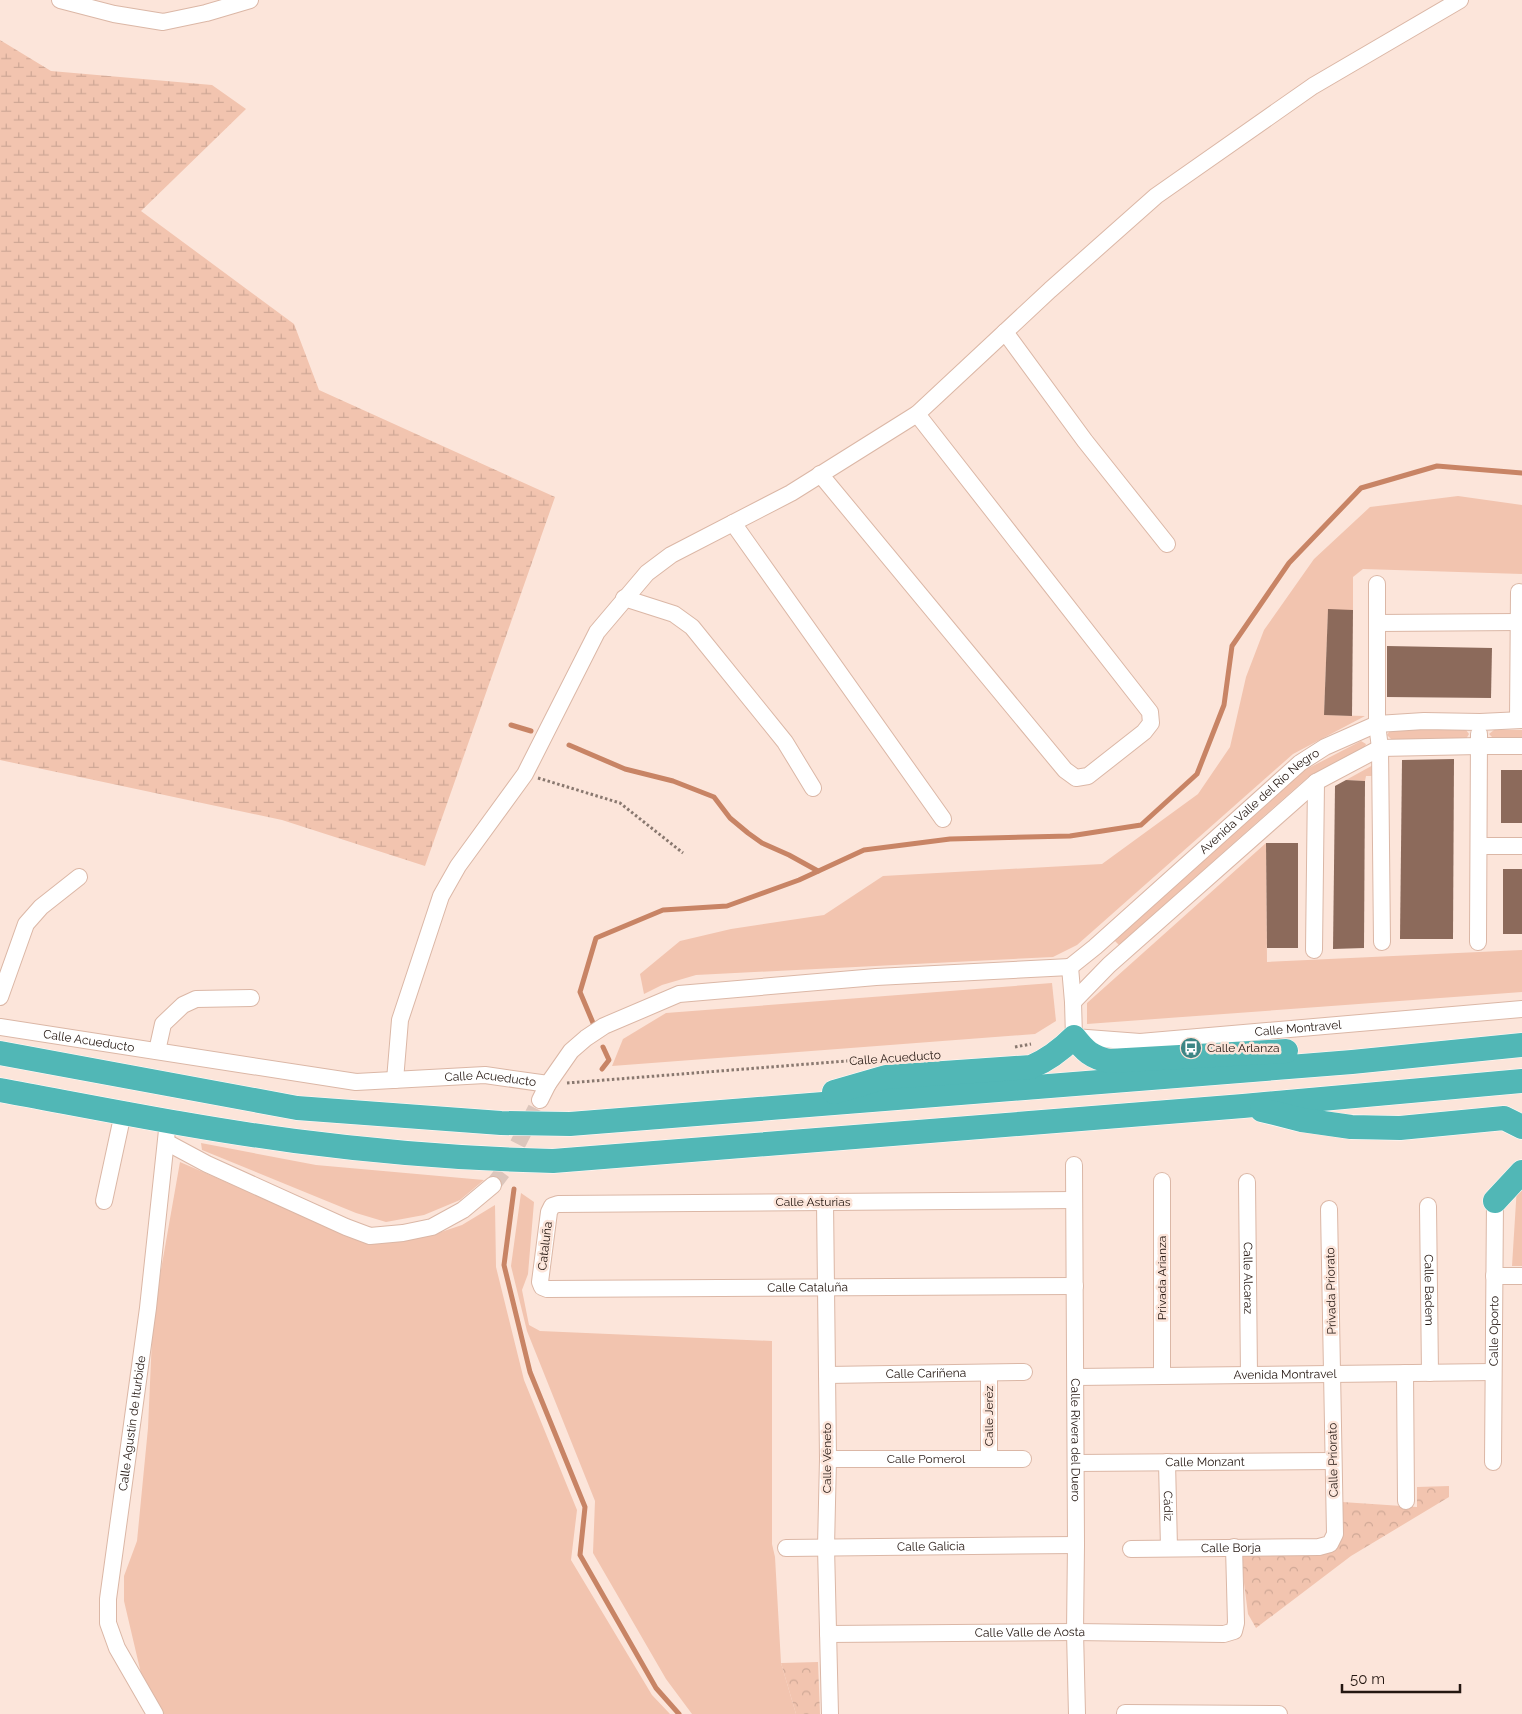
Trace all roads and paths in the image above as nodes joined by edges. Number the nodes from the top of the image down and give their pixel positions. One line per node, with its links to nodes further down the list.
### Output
1 (60, 0): 2 (street)
2 (250, 0)
3 (1460, 0): 4 (street)
4 (1005, 332): 5 (street); 8 (street)
5 (917, 414): 6 (street); 6 (street)
6 (820, 474): 7 (street)
7 (733, 523): 11 (street); 23 (street)
8 (1167, 544)
9 (1377, 584): 13 (street)
10 (1519, 592): 12 (street)
11 (624, 598): 20 (street); 22 (street)
12 (1518, 622): 13 (street); 14 (street)
13 (1378, 623): 16 (street)
14 (1520, 720): 15 (street, Avenida Valle del Río Negro)
15 (1480, 722): 16 (street, Avenida Valle del Río Negro); 17 (street)
16 (1377, 724): 19 (street); 30 (street, Avenida Valle del Río Negro)
17 (1479, 746): 18 (street, Avenida Valle del Río Negro); 19 (street, Avenida Valle del Río Negro); 24 (street)
18 (1522, 746)
19 (1380, 748): 21 (street, Avenida Valle del Río Negro); 28 (street)
20 (525, 774): 26 (path); 47 (street)
21 (1316, 782): 31 (street); 32 (street, Avenida Valle del Río Negro)
22 (813, 788)
23 (943, 819)
24 (1479, 846): 25 (street); 29 (street)
25 (1522, 846)
26 (683, 853)
27 (79, 877): 34 (street)
28 (1382, 942)
29 (1478, 942)
30 (1095, 947): 32 (street); 33 (street, Avenida Valle del Río Negro)
31 (1314, 950)
32 (1109, 965): 36 (street, Avenida Valle del Río Negro)
33 (1070, 967): 36 (street); 49 (street)
34 (0, 997)
35 (251, 998): 43 (street)
36 (1073, 1002): 39 (street)
37 (1522, 1009): 39 (street, Calle Montravel)
38 (0, 1027): 43 (street, Calle Acueducto)
39 (1074, 1037): 46 (highway); 52 (highway)
40 (1037, 1043): 42 (path)
41 (1522, 1045): 46 (highway)
42 (1009, 1048)
43 (157, 1051): 47 (street, Calle Acueducto)
44 (0, 1053): 52 (highway)
45 (872, 1059): 49 (path, Calle Acueducto)
46 (1352, 1062): 52 (highway)
47 (395, 1080): 49 (street, Calle Acueducto)
48 (1522, 1081): 53 (highway)
49 (548, 1084): 51 (street)
50 (0, 1090): 54 (highway)
51 (540, 1100)
52 (793, 1105)
53 (1243, 1106): 55 (highway); 56 (highway)
54 (123, 1113): 56 (highway); 63 (street)
55 (1522, 1127)
56 (167, 1132): 61 (street); 102 (street, Calle Agustín de Iturbide)
57 (1074, 1165): 62 (street, Calle Rivera del Duero)
58 (1522, 1172): 64 (highway)
59 (1162, 1181): 83 (street, Privada Arianza)
60 (1247, 1182): 81 (street, Calle Alcaraz)
61 (493, 1185)
62 (1074, 1200): 65 (street, Calle Asturias); 71 (street, Calle Rivera del Duero)
63 (104, 1201)
64 (1495, 1201): 69 (street, Calle Oporto)
65 (825, 1202): 66 (street, Calle Asturias); 73 (street, Calle Véneto)
66 (552, 1206): 72 (street, Cataluña)
67 (1428, 1206): 78 (street, Calle Badem)
68 (1329, 1209): 79 (street, Privada Priorato)
69 (1494, 1276): 70 (street); 75 (street, Calle Oporto)
70 (1522, 1276)
71 (1075, 1286): 73 (street, Calle Cataluña); 82 (street, Calle Rivera del Duero)
72 (542, 1287): 73 (street, Calle Cataluña)
73 (826, 1288): 80 (street, Calle Véneto)
74 (1024, 1372): 76 (street, Calle Cariñena)
75 (1494, 1372): 78 (street, Avenida Montravel); 89 (street, Calle Oporto)
76 (989, 1373): 80 (street, Calle Cariñena); 85 (street, Calle Jeréz)
77 (1405, 1373): 78 (street, Avenida Montravel); 79 (street, Avenida Montravel); 91 (street)
78 (1430, 1373)
79 (1332, 1374): 81 (street, Avenida Montravel); 88 (street, Calle Priorato)
80 (827, 1375): 84 (street, Calle Véneto)
81 (1249, 1375): 83 (street, Avenida Montravel)
82 (1076, 1376): 83 (street, Avenida Montravel); 90 (street, Calle Rivera del Duero)
83 (1162, 1376)
84 (828, 1459): 85 (street, Calle Pomerol); 94 (street, Calle Véneto)
85 (989, 1459): 86 (street, Calle Pomerol)
86 (1023, 1459)
87 (1167, 1462): 88 (street, Calle Monzant); 90 (street, Calle Monzant); 96 (street, Cádiz)
88 (1333, 1462): 93 (street, Calle Priorato)
89 (1493, 1462)
90 (1076, 1463): 92 (street, Calle Rivera del Duero)
91 (1406, 1501)
92 (1076, 1544): 94 (street, Calle Galicia); 99 (street, Calle Rivera del Duero)
93 (1330, 1544): 97 (street, Calle Borja)
94 (826, 1546): 95 (street, Calle Galicia); 100 (street, Calle Véneto)
95 (786, 1548)
96 (1169, 1548): 97 (street, Calle Borja); 98 (street, Calle Borja)
97 (1234, 1548): 99 (street, Calle Valle de Aosta)
98 (1131, 1549)
99 (1075, 1632): 100 (street, Calle Valle de Aosta); 104 (street, Calle Rivera del Duero)
100 (828, 1634): 103 (street, Calle Véneto)
101 (1125, 1713): 105 (street)
102 (156, 1714)
103 (830, 1714)
104 (1077, 1714)
105 (1165, 1714): 106 (street)
106 (1246, 1714): 107 (street)
107 (1279, 1714)

